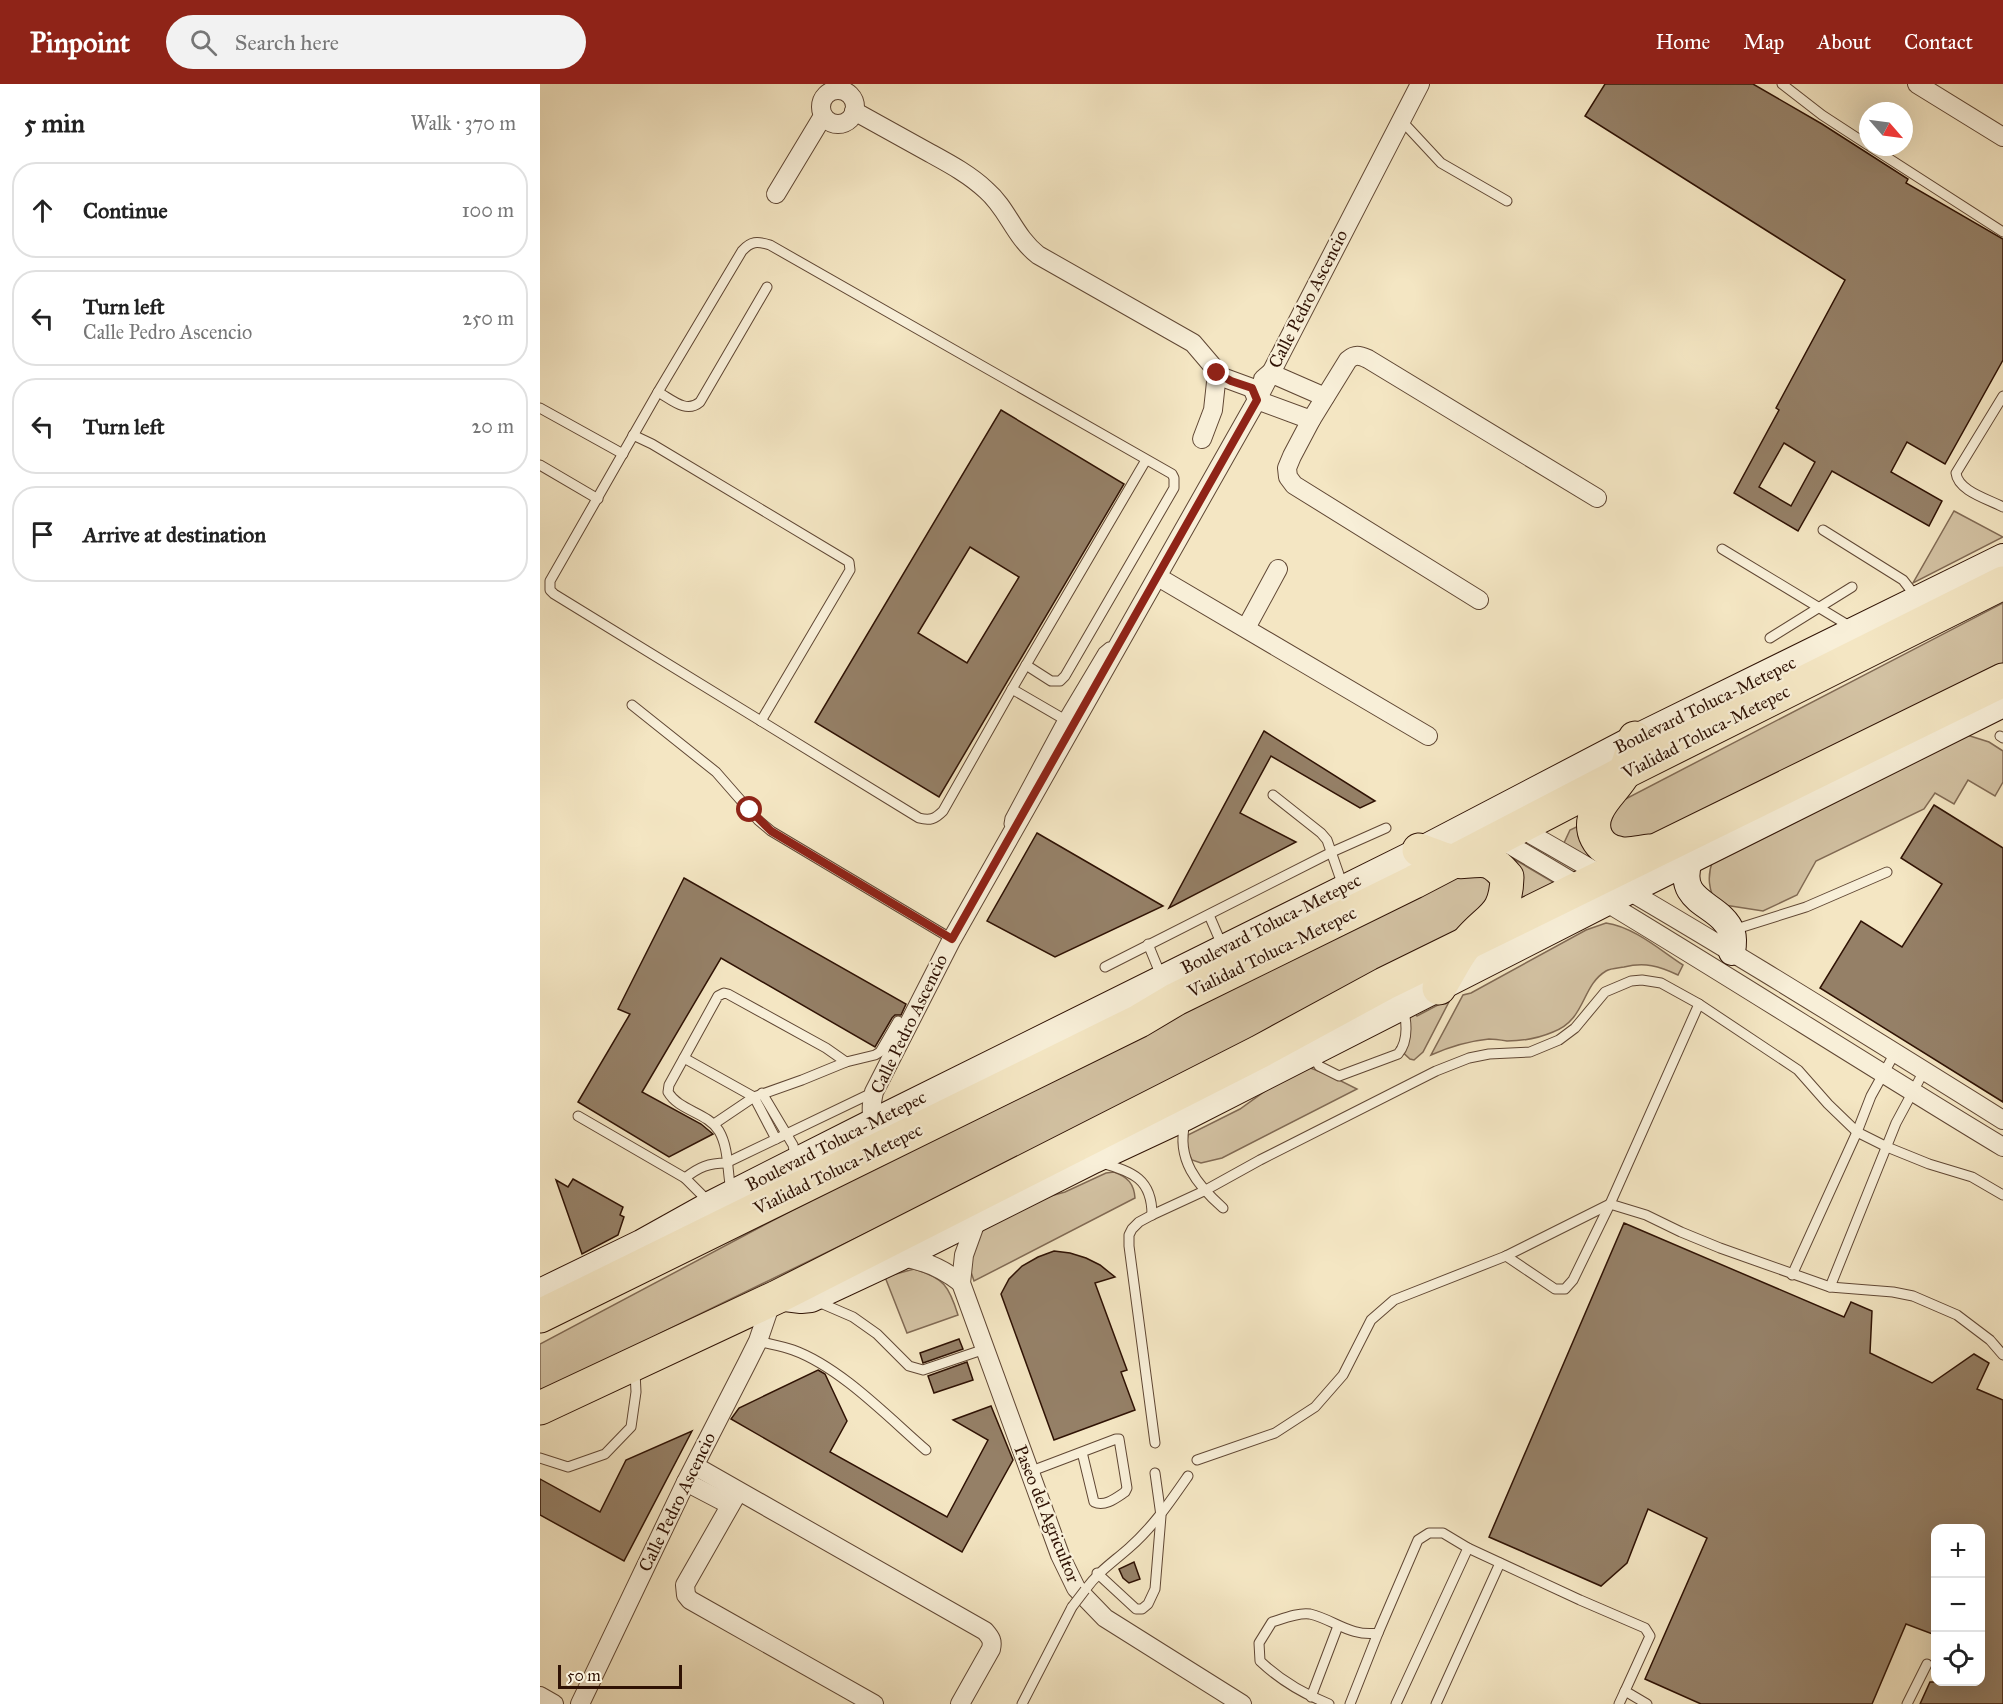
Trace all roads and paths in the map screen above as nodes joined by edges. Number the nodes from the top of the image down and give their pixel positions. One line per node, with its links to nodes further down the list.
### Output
1 (1420, 84): 6 (street, Calle Pedro Ascencio)
2 (1782, 84): 8 (lane)
3 (1917, 84): 7 (street)
4 (854, 111): 5 (street); 5 (street); 14 (street)
5 (823, 116): 10 (street)
6 (1401, 120): 11 (lane); 15 (street, Calle Pedro Ascencio)
7 (2003, 137)
8 (1859, 139)
9 (1885, 156): 12 (lane)
10 (776, 194)
11 (1507, 201)
12 (2003, 232)
13 (767, 287): 16 (lane)
14 (1217, 373): 17 (street); 23 (street)
15 (1270, 373): 17 (street, Calle Pedro Ascencio); 18 (street)
16 (657, 392): 22 (lane); 25 (lane)
17 (1254, 394): 21 (street); 34 (street, Calle Pedro Ascencio)
18 (1325, 397): 21 (street); 27 (street)
19 (2001, 402): 29 (lane)
20 (540, 408): 24 (lane)
21 (1311, 420): 37 (street)
22 (633, 435): 24 (lane); 49 (lane)
23 (1202, 439)
24 (623, 454): 28 (lane)
25 (1146, 460): 43 (lane); 43 (lane)
26 (540, 465): 28 (lane)
27 (1597, 498)
28 (598, 499): 49 (lane)
29 (2003, 507)
30 (1823, 530): 38 (lane)
31 (1722, 549): 39 (lane)
32 (2003, 556): 38 (main road)
33 (1278, 569): 40 (street)
34 (1158, 577): 40 (street); 50 (street, Calle Pedro Ascencio)
35 (2003, 583): 42 (highway, Vialidad Toluca-Metepec)
36 (1852, 587): 39 (lane)
37 (1479, 600)
38 (1913, 602): 42 (main road)
39 (1819, 608): 41 (lane); 42 (lane)
40 (1246, 628): 52 (street)
41 (1770, 638)
42 (1862, 641): 53 (highway, Vialidad Toluca-Metepec)
43 (1026, 666): 45 (lane)
44 (2003, 680): 48 (highway)
45 (1012, 689): 49 (lane); 50 (lane)
46 (2003, 704): 51 (main road)
47 (632, 705): 68 (lane)
48 (1936, 713): 51 (highway); 58 (highway)
49 (761, 721)
50 (1069, 722): 68 (street, Calle Pedro Ascencio)
51 (1993, 731): 61 (main road)
52 (1428, 736)
53 (1645, 743): 54 (highway, Vialidad Toluca-Metepec); 62 (main road, Boulevard Toluca-Metepec)
54 (1625, 772): 57 (highway, Vialidad Toluca-Metepec); 58 (highway)
55 (1273, 795): 59 (lane)
56 (1386, 828): 59 (lane)
57 (1508, 833): 60 (highway, Vialidad Toluca-Metepec); 65 (street); 65 (street)
58 (1655, 850): 65 (highway)
59 (1332, 852): 64 (lane); 66 (lane)
60 (1452, 861): 62 (highway, Vialidad Toluca-Metepec); 67 (highway)
61 (1689, 861): 65 (main road); 69 (main road)
62 (1416, 862): 64 (main road, Boulevard Toluca-Metepec); 74 (highway, Vialidad Toluca-Metepec)
63 (1887, 872): 69 (lane)
64 (1343, 888): 72 (main road, Boulevard Toluca-Metepec)
65 (1606, 889): 69 (street); 71 (highway); 75 (main road); 85 (street)
66 (1209, 915): 70 (lane); 72 (lane)
67 (1495, 917): 71 (highway); 76 (highway)
68 (952, 939): 86 (street, Calle Pedro Ascencio)
69 (1732, 942): 80 (street)
70 (1148, 944): 73 (lane); 74 (lane)
71 (1466, 944): 75 (highway); 76 (highway)
72 (1223, 948): 74 (main road, Boulevard Toluca-Metepec)
73 (1105, 967)
74 (1177, 985): 94 (highway, Vialidad Toluca-Metepec)
75 (1439, 988): 76 (main road)
76 (1394, 995): 79 (highway); 81 (main road); 81 (lane)
77 (1699, 1004): 93 (lane); 103 (lane); 106 (lane)
78 (898, 1021): 83 (lane)
79 (1259, 1052): 81 (highway); 117 (highway)
80 (1896, 1052): 84 (street); 85 (lane)
81 (1302, 1057): 90 (main road)
82 (684, 1058): 83 (lane); 88 (lane); 92 (lane)
83 (846, 1062): 88 (lane)
84 (1924, 1071): 87 (lane); 91 (street)
85 (1882, 1075): 87 (street); 93 (lane)
86 (874, 1092): 94 (street, Calle Pedro Ascencio); 95 (lane)
87 (1912, 1092): 97 (lane); 98 (street)
88 (758, 1095): 92 (lane); 95 (lane); 96 (lane)
89 (578, 1116): 102 (lane)
90 (1186, 1118): 99 (main road); 103 (lane)
91 (2003, 1120)
92 (714, 1124): 101 (lane)
93 (1857, 1132): 97 (lane); 113 (lane)
94 (878, 1134): 100 (main road, Boulevard Toluca-Metepec); 110 (highway, Vialidad Toluca-Metepec)
95 (786, 1135): 96 (lane); 100 (lane)
96 (776, 1139): 101 (lane)
97 (1887, 1147): 104 (lane); 115 (lane)
98 (2003, 1147)
99 (1094, 1160): 108 (lane); 109 (main road)
100 (796, 1161): 105 (main road, Boulevard Toluca-Metepec)
101 (726, 1163): 102 (lane); 105 (lane)
102 (685, 1178): 105 (lane)
103 (1204, 1191): 107 (lane); 108 (lane)
104 (2003, 1195)
105 (722, 1199): 110 (main road, Boulevard Toluca-Metepec)
106 (1610, 1204): 111 (lane); 111 (lane); 113 (lane)
107 (1223, 1208)
108 (1152, 1215): 125 (lane)
109 (977, 1219): 112 (main road); 114 (street, Paseo del Agricultor)
110 (660, 1244): 116 (main road, Boulevard Toluca-Metepec); 119 (highway, Vialidad Toluca-Metepec)
111 (1506, 1256): 129 (lane)
112 (901, 1257): 114 (street); 118 (main road)
113 (1792, 1275): 115 (lane)
114 (961, 1283): 121 (street, Paseo del Agricultor)
115 (1830, 1287): 122 (lane)
116 (540, 1293)
117 (774, 1298): 118 (main road); 120 (street, Calle Pedro Ascencio); 123 (highway)
118 (811, 1299): 121 (lane)
119 (540, 1316)
120 (758, 1341): 126 (lane); 130 (street, Calle Pedro Ascencio)
121 (985, 1349): 131 (street, Paseo del Agricultor)
122 (2003, 1355)
123 (634, 1364): 124 (highway); 128 (lane)
124 (540, 1408)
125 (1155, 1443)
126 (926, 1450)
127 (1082, 1452): 127 (lane); 131 (lane)
128 (540, 1458)
129 (1197, 1460)
130 (694, 1466): 134 (street, Calle Pedro Ascencio); 135 (street)
131 (1029, 1472): 151 (street, Paseo del Agricultor)
132 (1155, 1473): 136 (lane)
133 (1188, 1476): 136 (lane)
134 (686, 1482): 135 (street); 147 (street, Calle Pedro Ascencio)
135 (734, 1498): 148 (street); 149 (street)
136 (1161, 1516): 139 (lane); 139 (lane)
137 (1468, 1548): 138 (lane); 141 (lane); 154 (lane)
138 (1500, 1563): 143 (lane); 155 (lane)
139 (1098, 1573): 150 (lane, bridge)
140 (1338, 1626): 141 (lane); 145 (lane); 145 (lane)
141 (1378, 1633): 153 (lane)
142 (1927, 1664): 158 (lane)
143 (1625, 1691): 156 (lane); 157 (lane)
144 (540, 1696): 146 (street)
145 (1311, 1697): 152 (lane)
146 (554, 1704)
147 (580, 1704)
148 (874, 1704)
149 (960, 1704)
150 (1023, 1704)
151 (1242, 1704)
152 (1329, 1704)
153 (1350, 1704)
154 (1396, 1704)
155 (1436, 1704)
156 (1619, 1704)
157 (1647, 1704)
158 (1907, 1704)

